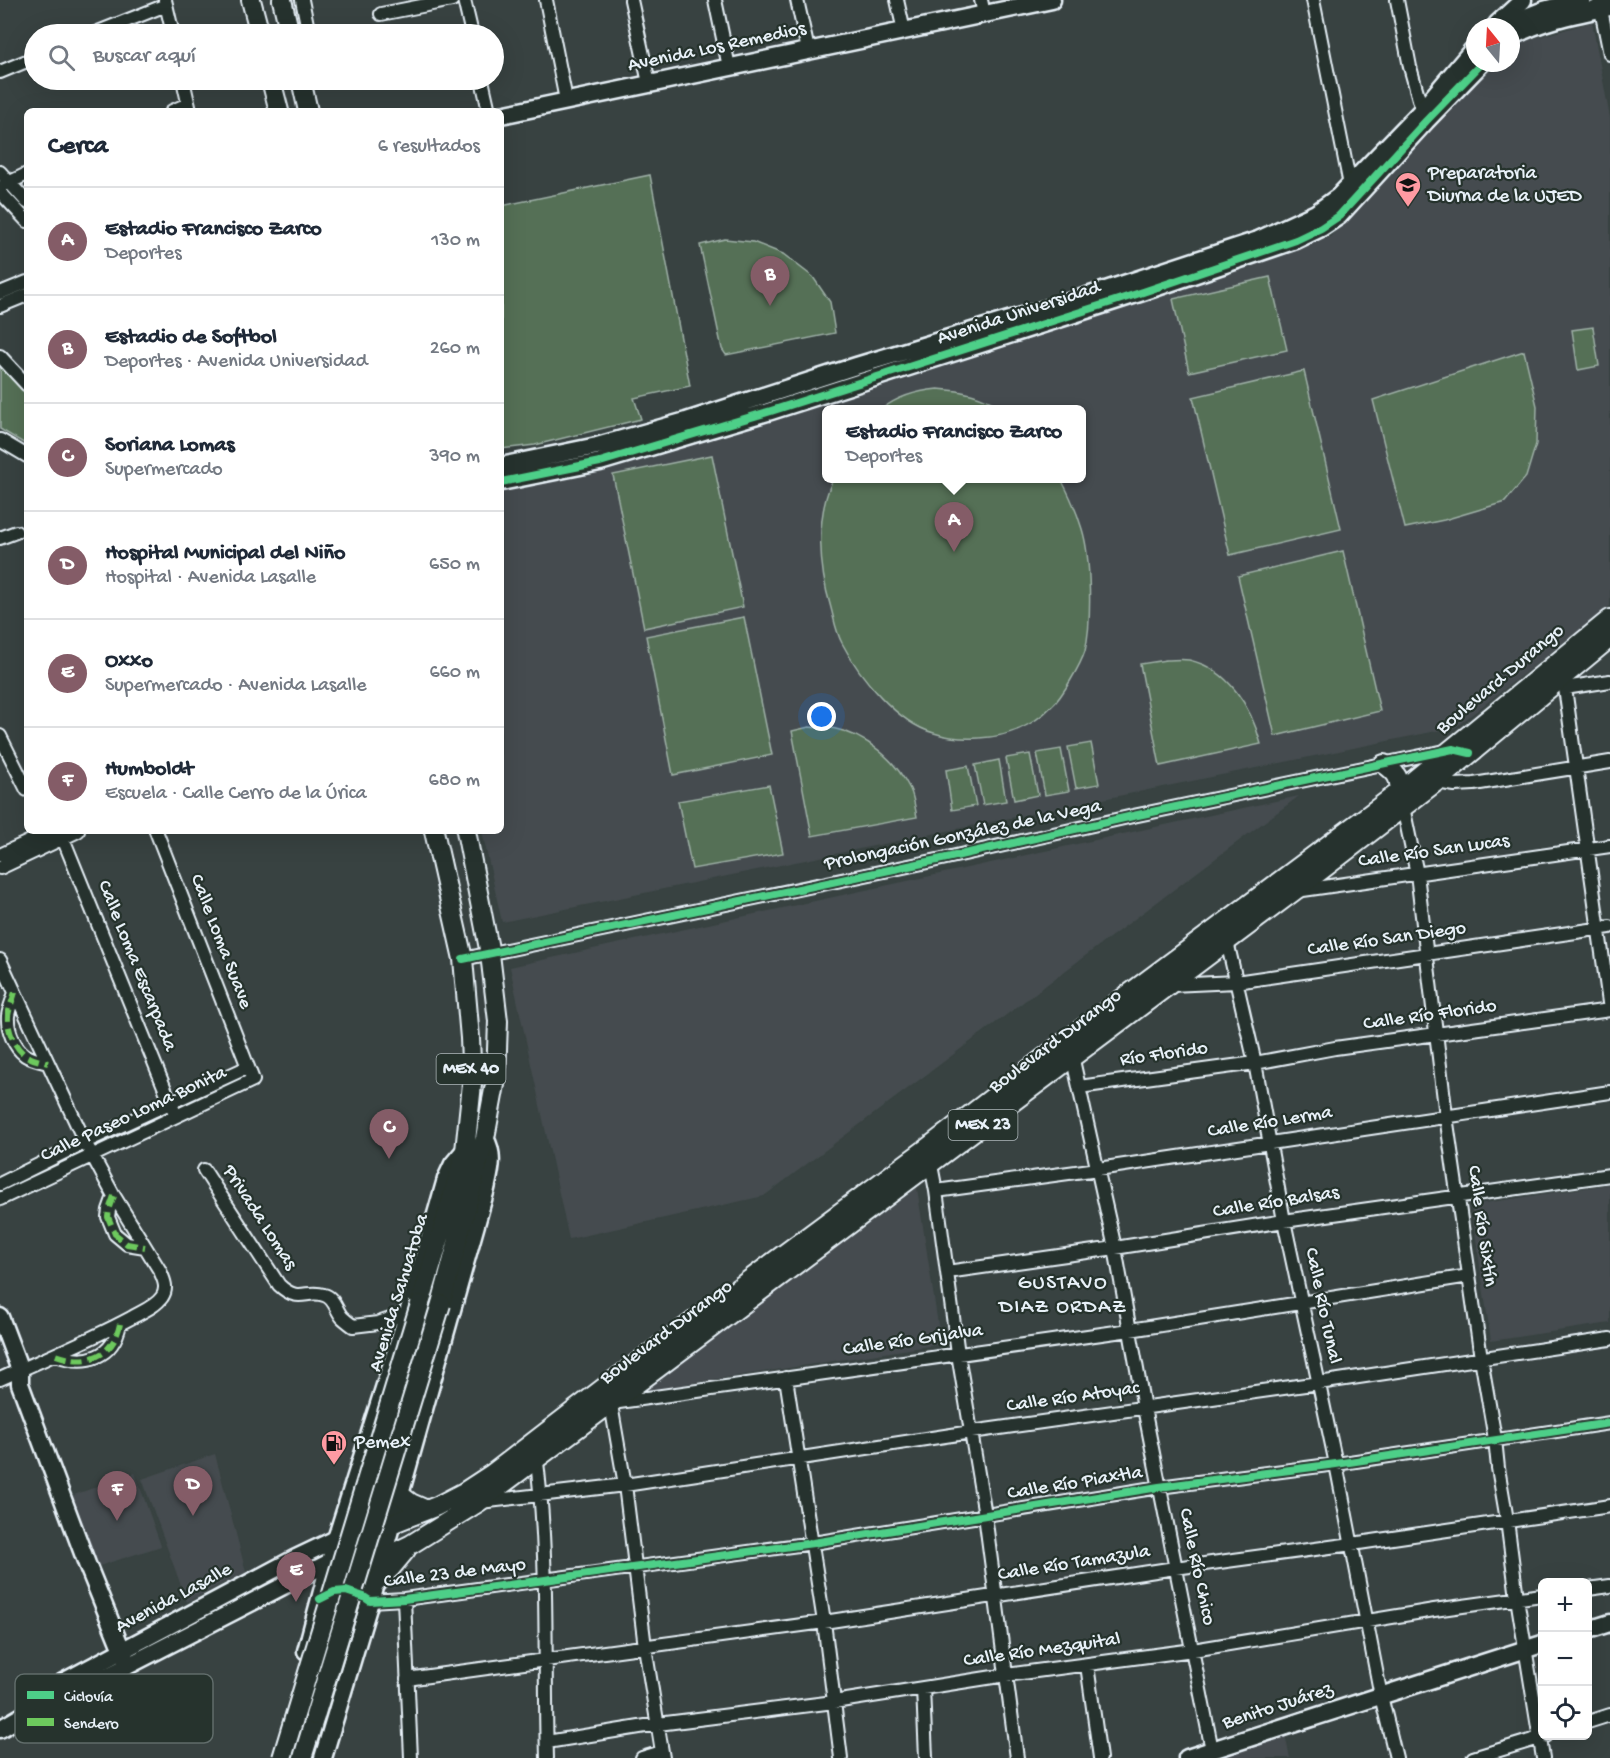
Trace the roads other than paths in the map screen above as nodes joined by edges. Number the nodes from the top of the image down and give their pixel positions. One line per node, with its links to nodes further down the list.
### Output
1 (251, 0): 24 (main road)
2 (282, 0): 25 (main road)
3 (302, 0): 26 (street)
4 (452, 0): 19 (street)
5 (464, 0): 27 (street)
6 (546, 0): 41 (street)
7 (632, 0): 37 (street)
8 (715, 0): 34 (street)
9 (797, 0): 30 (street)
10 (897, 0): 28 (street)
11 (1052, 0): 18 (street, Avenida Los Remedios)
12 (1313, 0): 50 (street)
13 (1397, 0): 45 (street)
14 (1523, 0): 20 (street)
15 (1582, 0): 21 (street)
16 (165, 2): 22 (street); 23 (street)
17 (1603, 5): 29 (street); 31 (street)
18 (983, 7): 28 (street, Avenida Los Remedios)
19 (381, 14)
20 (1503, 18)
21 (1520, 19)
22 (116, 24)
23 (170, 24)
24 (257, 24)
25 (288, 24)
26 (307, 24)
27 (470, 24)
28 (904, 30): 30 (street, Avenida Los Remedios)
29 (1520, 33)
30 (808, 50): 34 (street, Avenida Los Remedios)
31 (1610, 54)
32 (1466, 57): 45 (street, Avenida Universidad)
33 (24, 62): 35 (street)
34 (729, 67): 37 (street, Avenida Los Remedios)
35 (0, 72)
36 (1473, 72): 59 (street, Avenida Universidad)
37 (649, 83): 41 (street, Avenida Los Remedios)
38 (185, 90): 42 (street)
39 (274, 90): 43 (main road)
40 (484, 90): 44 (street)
41 (566, 100): 46 (street, Avenida Los Remedios)
42 (189, 108)
43 (278, 108)
44 (488, 108)
45 (1422, 110): 50 (street, Avenida Universidad)
46 (504, 114)
47 (0, 172): 49 (street)
48 (24, 176): 49 (street)
49 (5, 185): 52 (street)
50 (1350, 185): 59 (street, Avenida Universidad)
51 (0, 192): 53 (street)
52 (24, 200)
53 (24, 218)
54 (24, 283): 55 (street)
55 (0, 293)
56 (24, 296): 57 (street)
57 (0, 306)
58 (0, 356): 60 (street)
59 (858, 374): 63 (street, Avenida Universidad)
60 (24, 382)
61 (0, 440): 62 (street)
62 (24, 454)
63 (599, 454): 64 (street, Avenida Universidad); 65 (street, Avenida Universidad)
64 (504, 466)
65 (504, 481)
66 (16, 532): 67 (street)
67 (0, 538)
68 (1610, 619): 70 (main road, Boulevard Durango / MEX 23)
69 (1610, 638): 70 (main road, Boulevard Durango / MEX 23)
70 (1558, 680): 71 (street); 73 (main road, Boulevard Durango / MEX 23); 76 (street)
71 (1610, 681)
72 (0, 736): 78 (street)
73 (1461, 751): 75 (street, Prolongación González de la Vega); 77 (main road, Boulevard Durango / MEX 23); 79 (main road, Boulevard Durango / MEX 23)
74 (1610, 762): 76 (street)
75 (1384, 764): 79 (main road); 95 (street, Prolongación González de la Vega)
76 (1575, 767): 77 (street); 87 (street)
77 (1436, 782): 79 (main road, Boulevard Durango / MEX 23)
78 (24, 784)
79 (1401, 800): 90 (street, Calle Río Sixtín); 91 (main road, Boulevard Durango / MEX 23); 92 (main road, Boulevard Durango / MEX 23)
80 (52, 834): 88 (street)
81 (52, 834): 89 (street)
82 (54, 834): 111 (street, Calle Loma Escarpada)
83 (157, 834): 107 (street, Calle Loma Suave)
84 (435, 834): 97 (main road, Avenida Sahuatoba / MEX 40)
85 (467, 834): 95 (main road, Avenida Sahuatoba / MEX 40)
86 (1610, 846): 87 (street, Calle Río San Lucas)
87 (1587, 849): 90 (street, Calle Río San Lucas); 93 (street)
88 (0, 855)
89 (0, 868)
90 (1417, 874): 91 (street, Calle Río San Lucas); 96 (street, Calle Río Sixtín)
91 (1293, 892): 92 (street, Calle Río San Lucas); 94 (main road, Boulevard Durango / MEX 23)
92 (1264, 894): 94 (main road, Boulevard Durango / MEX 23)
93 (1604, 928): 96 (street, Calle Río San Diego); 102 (street)
94 (1225, 933): 99 (street, Calle Río Tunal); 100 (main road, Boulevard Durango / MEX 23); 104 (main road, Boulevard Durango / MEX 23)
95 (490, 954): 97 (street, Prolongación González de la Vega); 133 (main road, Avenida Sahuatoba / MEX 40)
96 (1426, 954): 99 (street, Calle Río San Diego); 103 (street, Calle Río Sixtín)
97 (463, 959): 132 (main road, Avenida Sahuatoba / MEX 40)
98 (0, 960): 101 (street)
99 (1236, 982): 100 (street, Calle Río San Diego); 105 (street, Calle Río Tunal)
100 (1169, 985): 104 (main road, Boulevard Durango / MEX 23)
101 (15, 992): 106 (street); 106 (street)
102 (1610, 1010): 103 (street, Calle Río Florido)
103 (1437, 1035): 105 (street, Calle Río Florido); 113 (street, Calle Río Sixtín)
104 (1070, 1049): 109 (street, Calle Río Chico); 117 (main road, Boulevard Durango / MEX 23)
105 (1255, 1063): 109 (street, Río Florido); 115 (street, Calle Río Tunal)
106 (48, 1064): 114 (street)
107 (248, 1067): 108 (street, Calle Loma Suave); 111 (street, Calle Paseo Loma Bonita)
108 (252, 1081): 112 (street, Calle Paseo Loma Bonita)
109 (1079, 1087): 118 (street, Calle Río Chico)
110 (1610, 1092): 113 (street, Calle Río Lerma)
111 (170, 1103): 112 (street, Calle Loma Escarpada); 114 (street, Calle Paseo Loma Bonita)
112 (176, 1116): 116 (street, Calle Paseo Loma Bonita)
113 (1446, 1116): 115 (street, Calle Río Lerma); 124 (street, Calle Río Sixtín)
114 (85, 1142): 116 (street); 121 (street, Calle Paseo Loma Bonita)
115 (1268, 1142): 118 (street, Calle Río Lerma); 126 (street, Calle Río Tunal)
116 (93, 1156): 123 (street); 125 (street, Calle Paseo Loma Bonita)
117 (929, 1156): 122 (street); 145 (main road, Boulevard Durango / MEX 23)
118 (1098, 1169): 122 (street, Calle Río Lerma); 128 (street, Calle Río Chico)
119 (204, 1170): 132 (street, Privada Lomas)
120 (1610, 1175): 124 (street, Calle Río Balsas)
121 (0, 1184)
122 (936, 1191): 129 (street)
123 (114, 1196): 127 (street); 127 (street)
124 (1458, 1196): 126 (street, Calle Río Balsas); 130 (street, Calle Río Sixtín)
125 (0, 1199)
126 (1284, 1221): 128 (street, Calle Río Balsas); 131 (street, Calle Río Tunal)
127 (145, 1247): 135 (street)
128 (1114, 1248): 129 (street, Calle Río Balsas); 136 (street, Calle Río Chico)
129 (947, 1272): 139 (street)
130 (1469, 1276): 131 (street, Calle Río Grijalva); 141 (street, Calle Río Sixtín)
131 (1302, 1302): 136 (street, Calle Río Grijalva); 144 (street, Calle Río Tunal)
132 (414, 1308): 133 (street); 152 (street); 211 (main road, Avenida Sahuatoba / MEX 40, bridge)
133 (446, 1308): 156 (street); 212 (main road, Avenida Sahuatoba / MEX 40, bridge)
134 (0, 1317): 142 (street)
135 (120, 1324): 140 (street); 140 (street)
136 (1130, 1330): 139 (street, Calle Río Grijalva); 146 (street, Calle Río Chico)
137 (1610, 1339): 141 (street, Calle Río Atoyac)
138 (0, 1349): 142 (street)
139 (958, 1354): 143 (street, Calle Río Grijalva); 148 (street)
140 (56, 1355): 142 (street)
141 (1481, 1358): 144 (street, Calle Río Atoyac); 149 (street, Calle Río Sixtín)
142 (12, 1377): 190 (street)
143 (786, 1378): 145 (street, Calle Río Grijalva); 151 (street)
144 (1319, 1383): 146 (street, Calle Río Atoyac); 153 (street, Calle Río Tunal)
145 (609, 1395): 150 (main road, Boulevard Durango / MEX 23); 154 (street)
146 (1144, 1408): 148 (street, Calle Río Atoyac); 155 (street, Calle Río Chico)
147 (1610, 1423): 149 (street, Calle Río Piaxtla)
148 (971, 1432): 151 (street, Calle Río Atoyac); 161 (street)
149 (1495, 1439): 153 (street, Calle Río Piaxtla); 162 (street, Calle Río Sixtín)
150 (536, 1450): 157 (street); 158 (main road, Boulevard Durango / MEX 23); 160 (main road, Boulevard Durango / MEX 23)
151 (799, 1459): 154 (street, Calle Río Atoyac); 165 (street)
152 (362, 1460): 156 (street); 164 (street)
153 (1336, 1464): 155 (street, Calle Río Piaxtla); 166 (street, Calle Río Tunal)
154 (625, 1485): 157 (street, Calle Río Atoyac); 170 (street)
155 (1159, 1487): 161 (street, Calle Río Piaxtla); 171 (street, Calle Río Chico)
156 (401, 1488): 160 (main road); 163 (street)
157 (540, 1496): 158 (street, Calle Río Atoyac); 172 (street)
158 (479, 1502): 167 (main road, Boulevard Durango / MEX 23)
159 (1610, 1506): 162 (street, Calle Río Tamazula)
160 (427, 1510): 163 (main road, Boulevard Durango / MEX 23)
161 (985, 1515): 165 (street, Calle Río Piaxtla); 177 (street)
162 (1507, 1520): 166 (street, Calle Río Tamazula); 178 (street, Calle Río Sixtín)
163 (391, 1524): 164 (main road, Boulevard Durango / MEX 23); 168 (street)
164 (336, 1539): 169 (street); 181 (street, Avenida Lasalle)
165 (813, 1543): 170 (street, Calle Río Piaxtla); 183 (street)
166 (1352, 1544): 171 (street, Calle Río Tamazula); 184 (street, Calle Río Tunal)
167 (410, 1545): 168 (main road, Boulevard Durango / MEX 23); 175 (main road)
168 (381, 1558): 169 (main road, Boulevard Durango / MEX 23); 175 (street)
169 (330, 1562): 179 (street); 182 (street, Avenida Lasalle)
170 (636, 1567): 172 (street, Calle Río Piaxtla); 187 (street)
171 (1175, 1568): 177 (street, Calle Río Tamazula); 189 (street, Calle Río Chico)
172 (545, 1580): 180 (street, Calle 23 de Mayo); 191 (street)
173 (1610, 1586): 174 (street)
174 (1592, 1588)
175 (372, 1592): 179 (street); 180 (street, Calle 23 de Mayo); 213 (street)
176 (1538, 1595): 178 (street, Calle Río Mezquital)
177 (996, 1596): 183 (street, Calle Río Tamazula); 194 (street)
178 (1517, 1598): 184 (street, Calle Río Mezquital); 188 (street, Calle Río Sixtín)
179 (320, 1599): 210 (street)
180 (404, 1599): 195 (street)
181 (204, 1607): 182 (street); 190 (street, Avenida Lasalle)
182 (212, 1622): 190 (street, Avenida Lasalle)
183 (824, 1622): 187 (street, Calle Río Tamazula); 199 (street)
184 (1367, 1622): 189 (street, Calle Río Mezquital); 198 (street, Calle Río Tunal)
185 (1610, 1623): 186 (street)
186 (1592, 1628)
187 (645, 1647): 191 (street, Calle Río Tamazula); 203 (street)
188 (1534, 1647): 196 (street, Calle Río Sixtín); 198 (street, Benito Juárez)
189 (1193, 1650): 192 (street, Calle Río Mezquital); 208 (street, Calle Río Chico)
190 (125, 1658): 193 (street, Avenida Lasalle)
191 (545, 1661): 195 (street, Calle Río Tamazula); 207 (street)
192 (1087, 1665): 194 (street, Calle Río Mezquital); 220 (street)
193 (100, 1674)
194 (1006, 1675): 197 (street, Calle Río Mezquital); 219 (street)
195 (407, 1679): 214 (street)
196 (1538, 1686)
197 (922, 1688): 199 (street, Calle Río Mezquital); 218 (street)
198 (1382, 1696): 208 (street, Benito Juárez); 222 (street, Calle Río Tunal)
199 (834, 1702): 203 (street, Calle Río Mezquital); 217 (street)
200 (1610, 1715): 202 (street)
201 (15, 1720): 204 (street, Avenida Lasalle)
202 (1592, 1720)
203 (658, 1724): 207 (street, Calle Río Mezquital); 209 (street)
204 (0, 1729)
205 (1538, 1739): 223 (street)
206 (1544, 1740): 224 (street, Calle Río Sixtín)
207 (547, 1742): 215 (street)
208 (1212, 1750): 221 (street, Benito Juárez)
209 (663, 1755): 216 (street)
210 (274, 1758)
211 (282, 1758)
212 (302, 1758)
213 (323, 1758)
214 (411, 1758)
215 (547, 1758)
216 (642, 1758)
217 (841, 1758)
218 (926, 1758)
219 (1017, 1758)
220 (1101, 1758)
221 (1187, 1758)
222 (1396, 1758)
223 (1473, 1758)
224 (1543, 1758)

